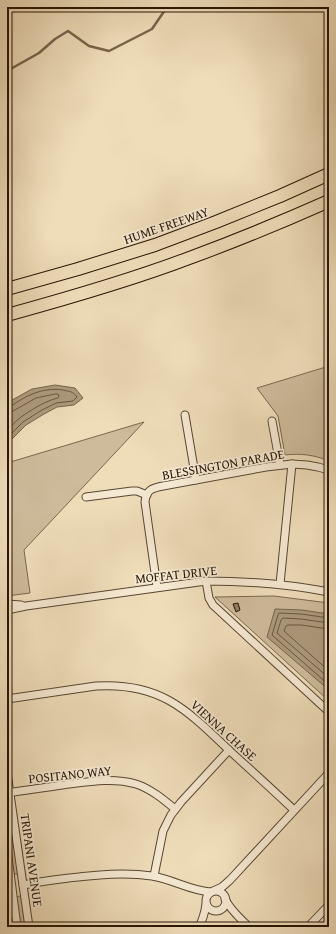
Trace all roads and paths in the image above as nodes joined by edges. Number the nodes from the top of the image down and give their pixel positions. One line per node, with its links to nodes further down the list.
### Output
1 (329, 174): 3 (highway, HUME FREEWAY)
2 (329, 201): 4 (highway)
3 (7, 289)
4 (7, 315)
5 (185, 415): 10 (street)
6 (272, 421): 8 (street)
7 (292, 464): 8 (street, BLESSINGTON PARADE); 9 (street, BLESSINGTON PARADE); 14 (street)
8 (280, 465): 10 (street, BLESSINGTON PARADE)
9 (329, 470)
10 (196, 480): 11 (street, BLESSINGTON PARADE)
11 (147, 494): 12 (street); 15 (street)
12 (86, 497)
13 (206, 581): 14 (street, MOFFAT DRIVE); 15 (street, MOFFAT DRIVE); 21 (street)
14 (280, 584): 16 (street, MOFFAT DRIVE)
15 (157, 588): 18 (street, MOFFAT DRIVE)
16 (329, 592)
17 (7, 604): 18 (street, MOFFAT DRIVE)
18 (26, 606): 19 (street, MOFFAT DRIVE)
19 (7, 610)
20 (7, 699): 22 (street, VIENNA CHASE)
21 (329, 712)
22 (229, 750): 26 (street); 27 (street, VIENNA CHASE)
23 (7, 773): 25 (street, TRIPANI AVENUE)
24 (329, 773): 27 (street)
25 (8, 792): 26 (street, POSITANO WAY); 31 (street, TRIPANI AVENUE)
26 (175, 808): 29 (street)
27 (294, 810): 30 (street)
28 (7, 849): 32 (street, TRIPANI AVENUE)
29 (154, 876): 31 (street); 33 (street)
30 (230, 880): 34 (street); 35 (street)
31 (23, 885): 42 (street, TRIPANI AVENUE)
32 (10, 886): 41 (street, TRIPANI AVENUE)
33 (194, 889): 34 (street); 36 (street)
34 (212, 892): 35 (street); 36 (street)
35 (225, 899): 38 (street); 39 (street)
36 (206, 903): 38 (street); 40 (street)
37 (329, 905): 44 (street)
38 (218, 910): 39 (street); 40 (street)
39 (236, 915): 43 (street)
40 (201, 924)
41 (17, 927)
42 (29, 927)
43 (250, 927)
44 (308, 927)

